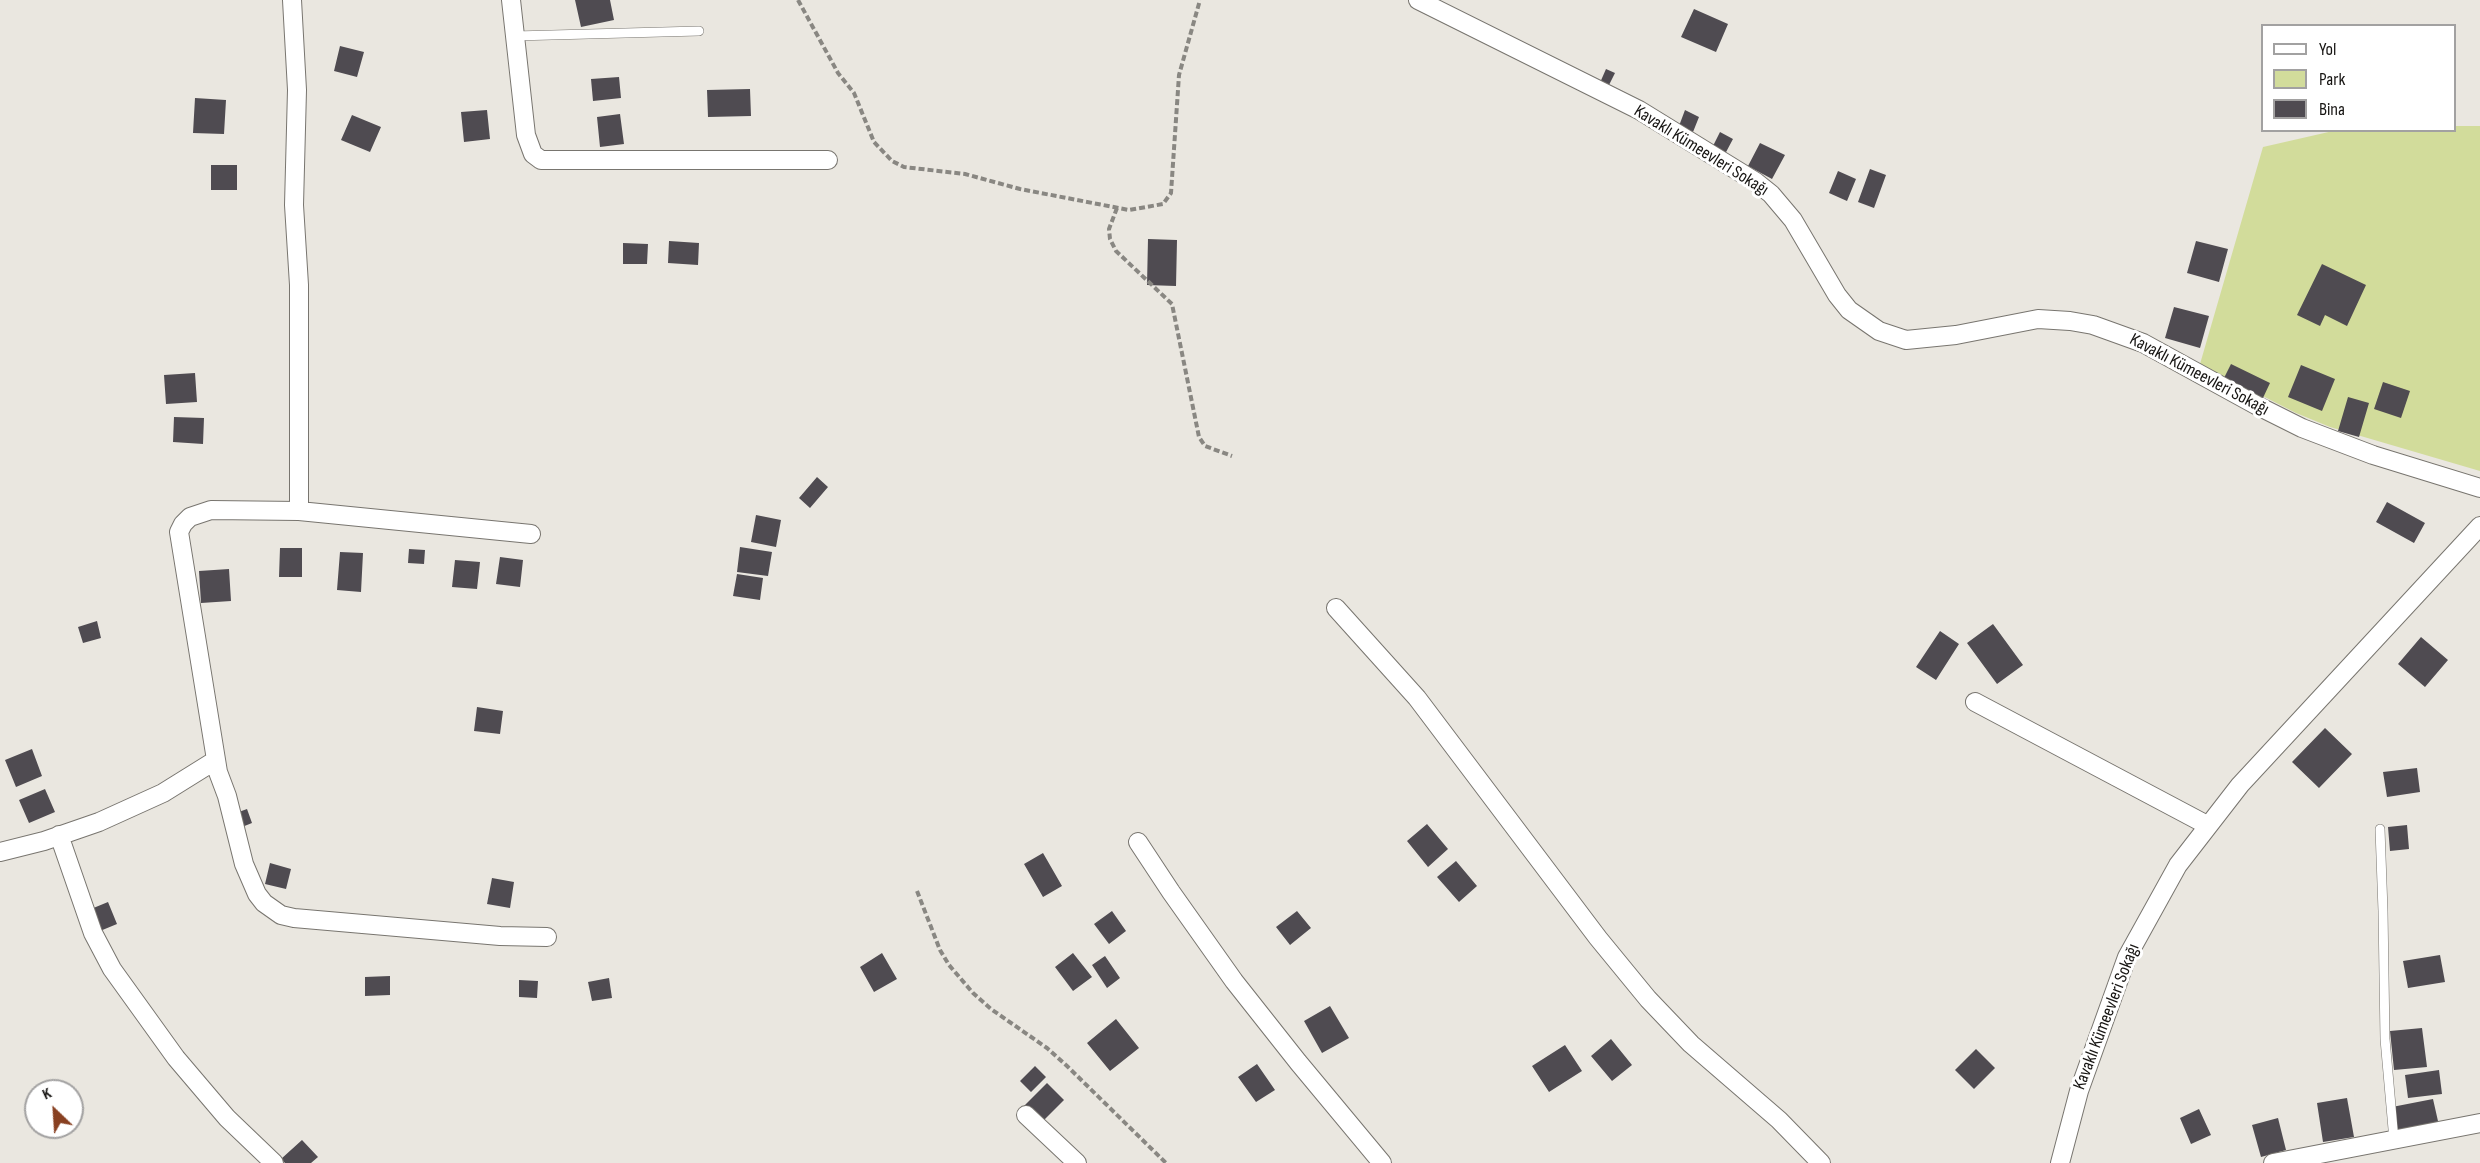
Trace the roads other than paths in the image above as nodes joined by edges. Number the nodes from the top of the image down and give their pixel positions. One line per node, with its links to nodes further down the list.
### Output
1 (292, 0): 8 (street)
2 (511, 0): 5 (street)
3 (1418, 0): 7 (street, Kavaklı Kümeevleri Sokağı)
4 (699, 31): 5 (lane)
5 (515, 36): 6 (street)
6 (828, 160)
7 (2480, 488)
8 (298, 511): 10 (street); 13 (street)
9 (2480, 526): 14 (street, Kavaklı Kümeevleri Sokağı)
10 (531, 534)
11 (1336, 608): 26 (street)
12 (1975, 702): 14 (street)
13 (216, 760): 16 (street); 19 (street)
14 (2207, 825): 27 (street, Kavaklı Kümeevleri Sokağı)
15 (2380, 829): 22 (lane)
16 (59, 836): 18 (street); 23 (street)
17 (1138, 842): 25 (street)
18 (0, 852)
19 (547, 937)
20 (1026, 1114): 24 (street)
21 (2480, 1123): 22 (street)
22 (2394, 1140): 28 (street)
23 (274, 1163)
24 (1077, 1163)
25 (1382, 1163)
26 (1821, 1163)
27 (2060, 1163)
28 (2272, 1163)

